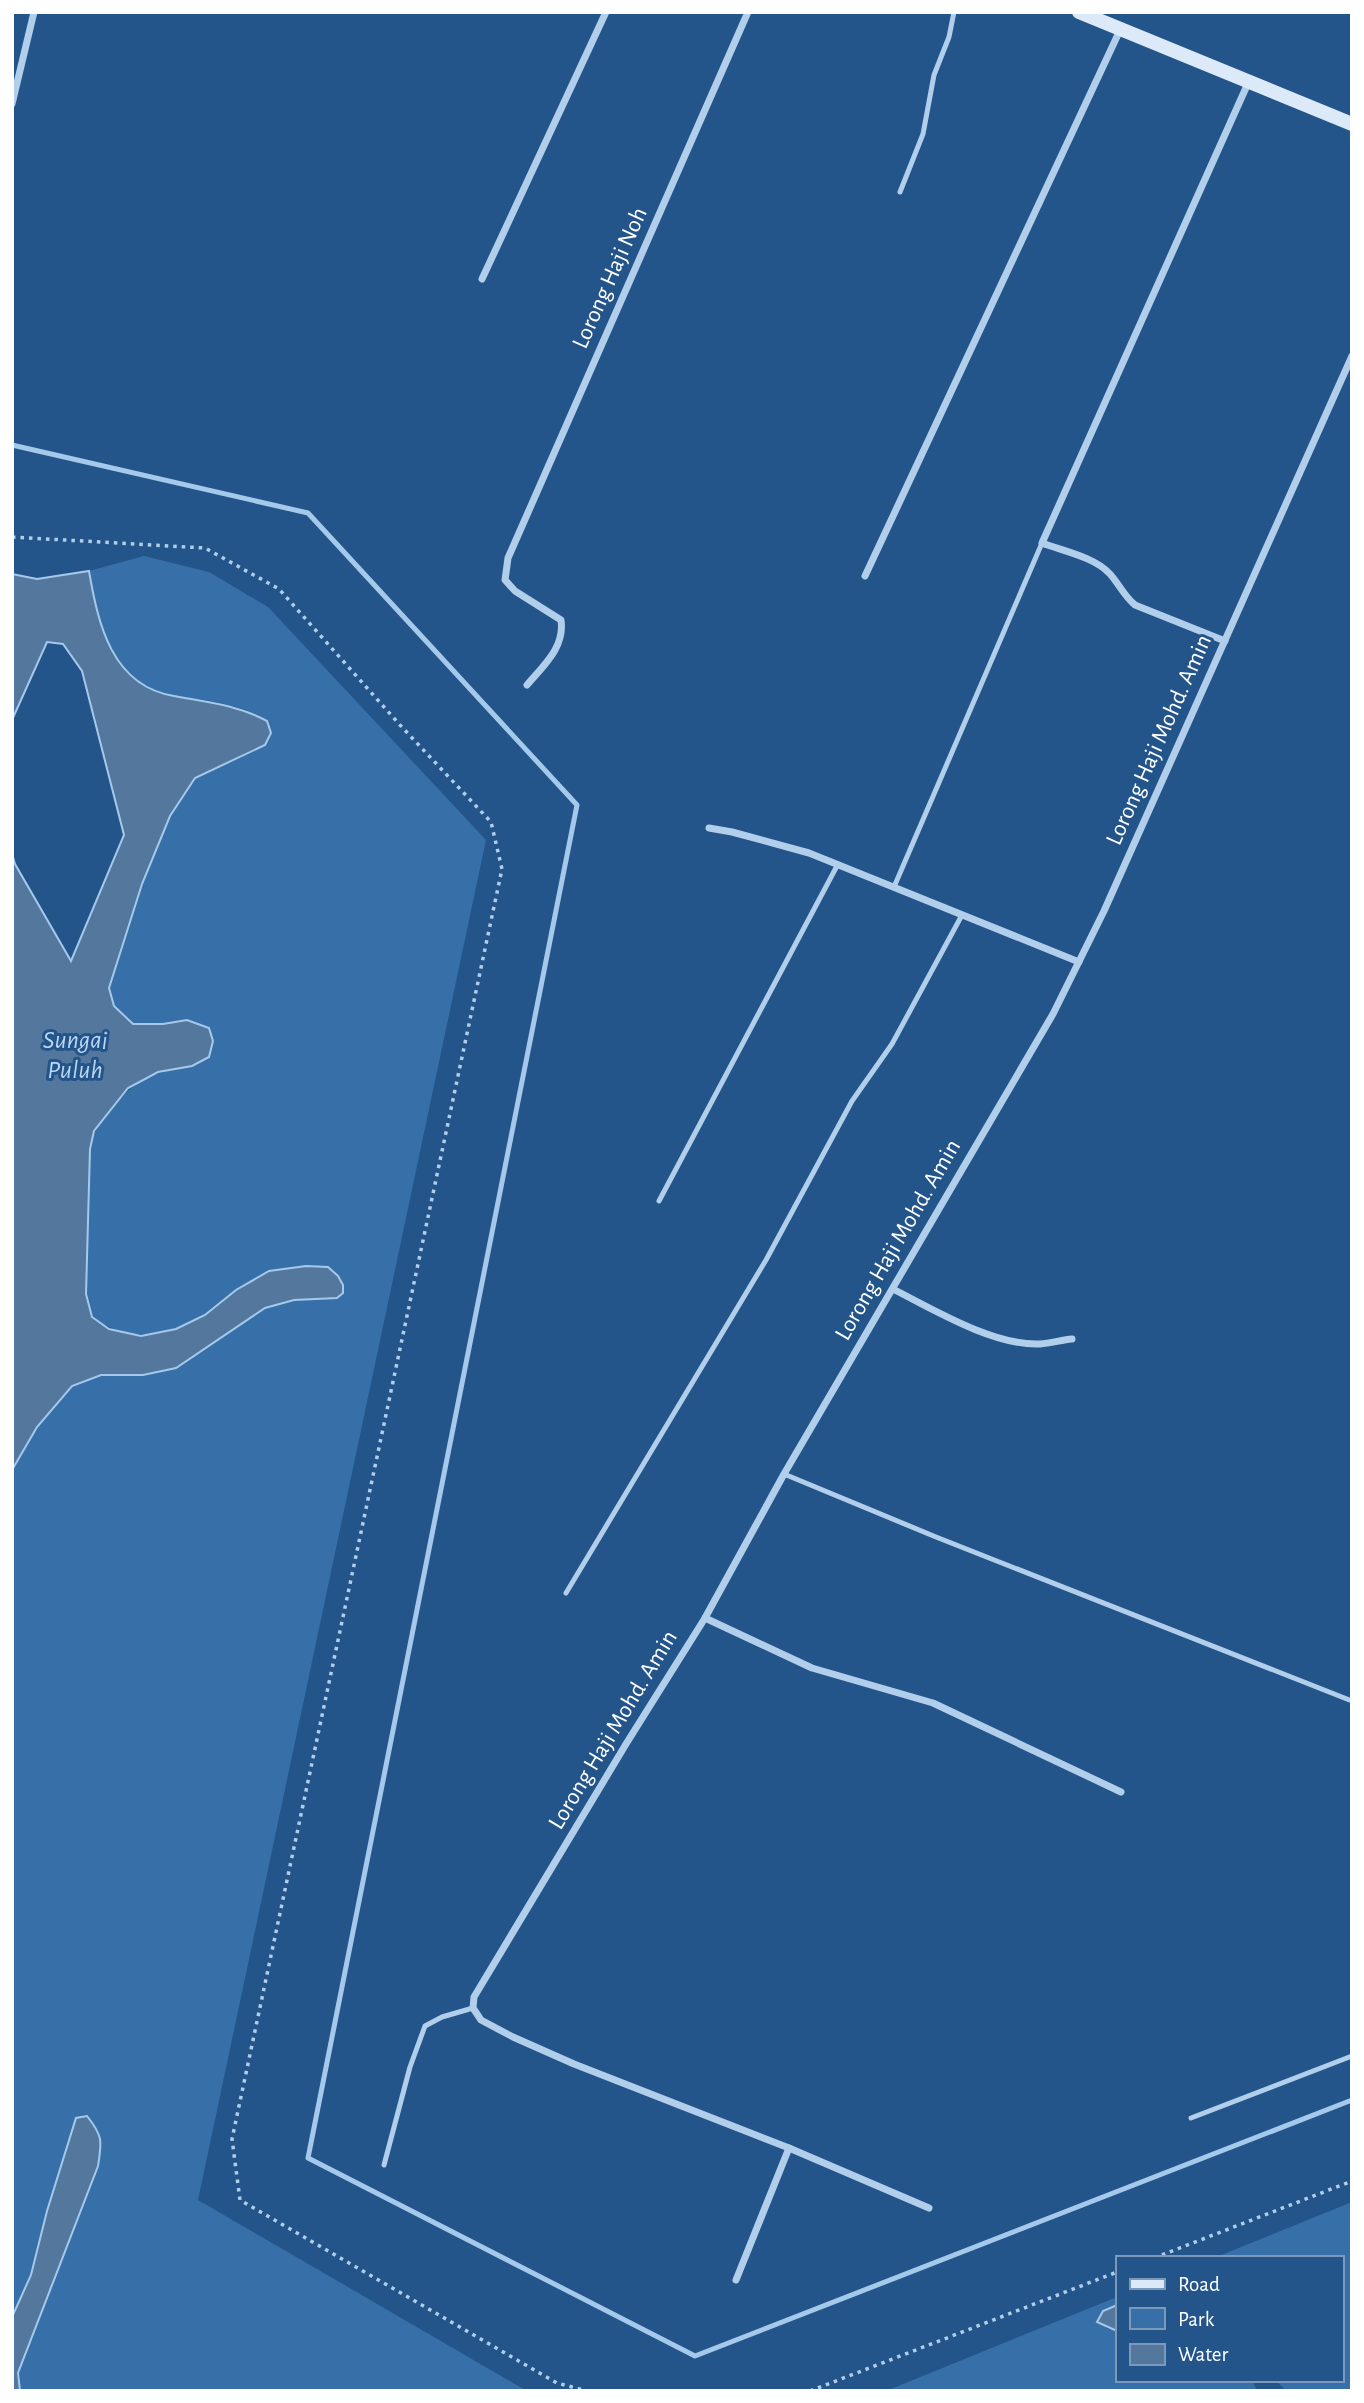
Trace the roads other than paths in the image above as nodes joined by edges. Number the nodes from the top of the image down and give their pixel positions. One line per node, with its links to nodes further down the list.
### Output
1 (34, 12): 8 (street)
2 (606, 12): 11 (street)
3 (748, 12): 16 (street, Lorong Haji Noh)
4 (954, 12): 10 (lane)
5 (1086, 13): 6 (street)
6 (1121, 28): 7 (street); 14 (street)
7 (1249, 81): 9 (street); 13 (street)
8 (12, 104)
9 (1352, 124)
10 (900, 192)
11 (482, 279)
12 (1352, 356): 15 (street, Lorong Haji Mohd. Amin)
13 (1042, 543): 15 (street); 19 (lane)
14 (865, 576)
15 (1225, 641): 21 (street, Lorong Haji Mohd. Amin)
16 (527, 685)
17 (709, 828): 18 (street)
18 (838, 864): 19 (street); 22 (lane)
19 (894, 887): 20 (street)
20 (962, 915): 21 (street); 26 (lane)
21 (1079, 962): 23 (street, Lorong Haji Mohd. Amin)
22 (659, 1201)
23 (893, 1289): 24 (street); 25 (street, Lorong Haji Mohd. Amin)
24 (1072, 1339)
25 (784, 1474): 27 (street, Lorong Haji Mohd. Amin); 28 (lane)
26 (566, 1593)
27 (705, 1618): 29 (street); 30 (street, Lorong Haji Mohd. Amin)
28 (1352, 1701)
29 (1121, 1791)
30 (473, 2008): 33 (street); 34 (lane)
31 (1352, 2056): 32 (lane)
32 (1191, 2118)
33 (789, 2148): 35 (street); 36 (street)
34 (384, 2165)
35 (929, 2208)
36 (736, 2280)

